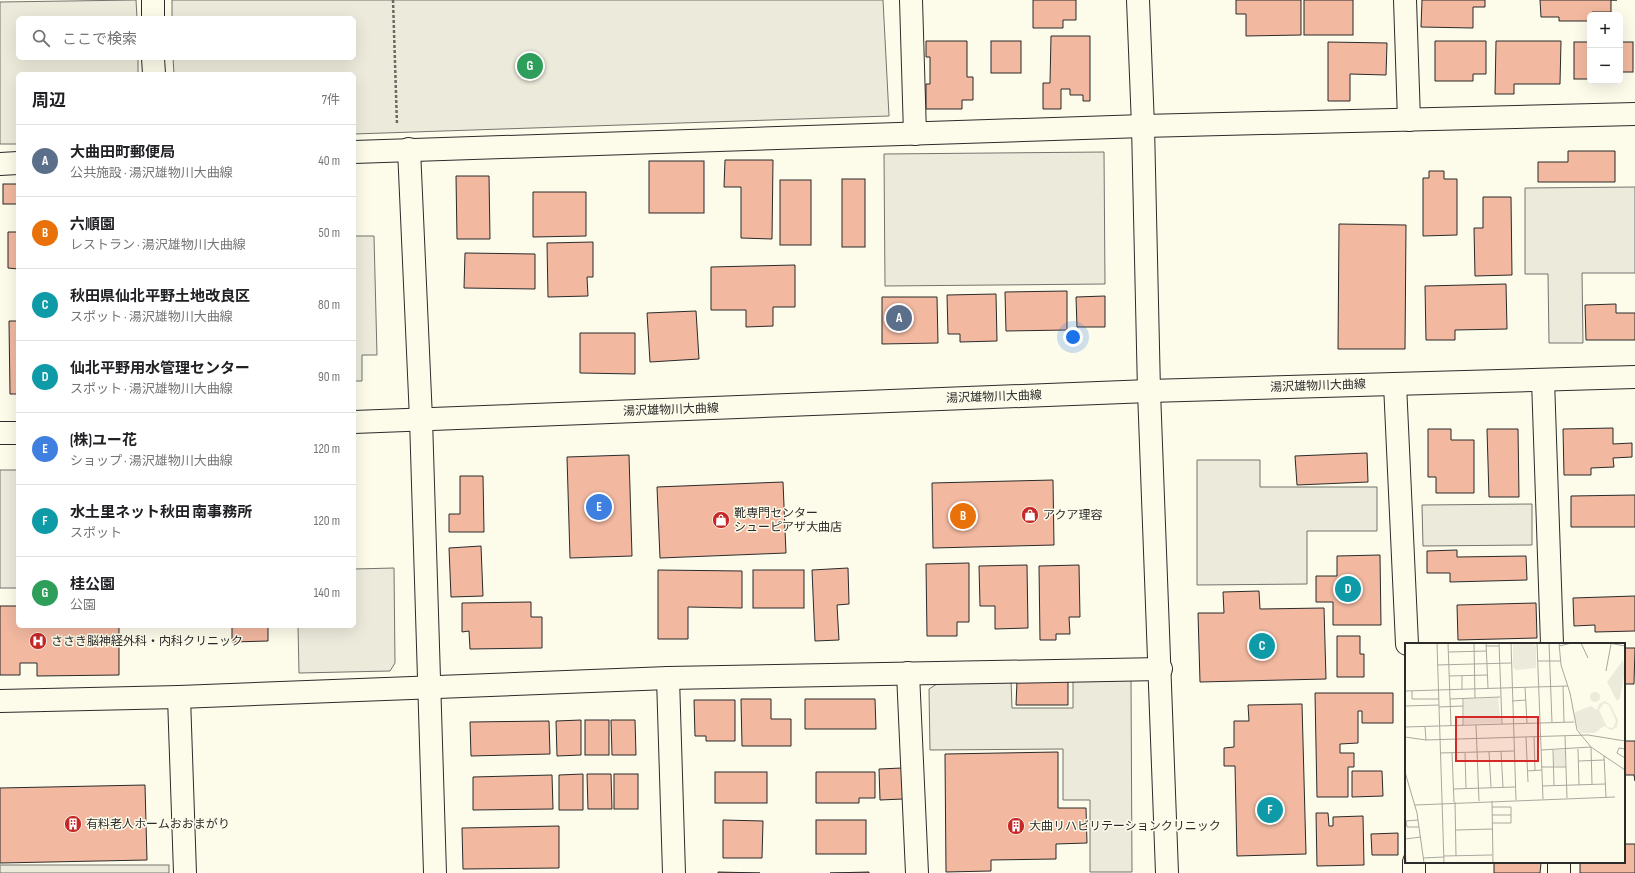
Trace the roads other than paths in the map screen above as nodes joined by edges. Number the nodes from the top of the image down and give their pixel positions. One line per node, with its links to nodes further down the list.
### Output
1 (153, 0): 5 (street)
2 (911, 0): 11 (street)
3 (1138, 0): 10 (street)
4 (1405, 0): 9 (street)
5 (153, 16)
6 (154, 60): 7 (street)
7 (154, 72)
8 (1635, 114): 9 (street)
9 (1409, 120): 10 (street)
10 (1143, 126): 11 (street); 19 (street)
11 (915, 134): 12 (street)
12 (403, 150): 13 (street); 20 (street)
13 (356, 152)
14 (16, 163): 15 (street)
15 (0, 164)
16 (1635, 377): 17 (street, 湯沢雄物川大曲線)
17 (1543, 380): 18 (street, 湯沢雄物川大曲線); 25 (street)
18 (1395, 384): 19 (street, 湯沢雄物川大曲線); 24 (street)
19 (1149, 391): 20 (street, 湯沢雄物川大曲線); 26 (street)
20 (421, 419): 21 (street, 湯沢雄物川大曲線); 29 (street)
21 (356, 422)
22 (0, 433): 23 (street)
23 (16, 433)
24 (1407, 643)
25 (1552, 643)
26 (1160, 669): 27 (street); 37 (street)
27 (908, 673): 28 (street); 36 (street)
28 (668, 678): 29 (street); 35 (street)
29 (430, 688): 30 (street); 34 (street)
30 (179, 697): 31 (street); 33 (street)
31 (0, 701)
32 (1558, 863): 38 (street)
33 (185, 873)
34 (435, 873)
35 (674, 873)
36 (917, 873)
37 (1167, 873)
38 (1559, 873)

